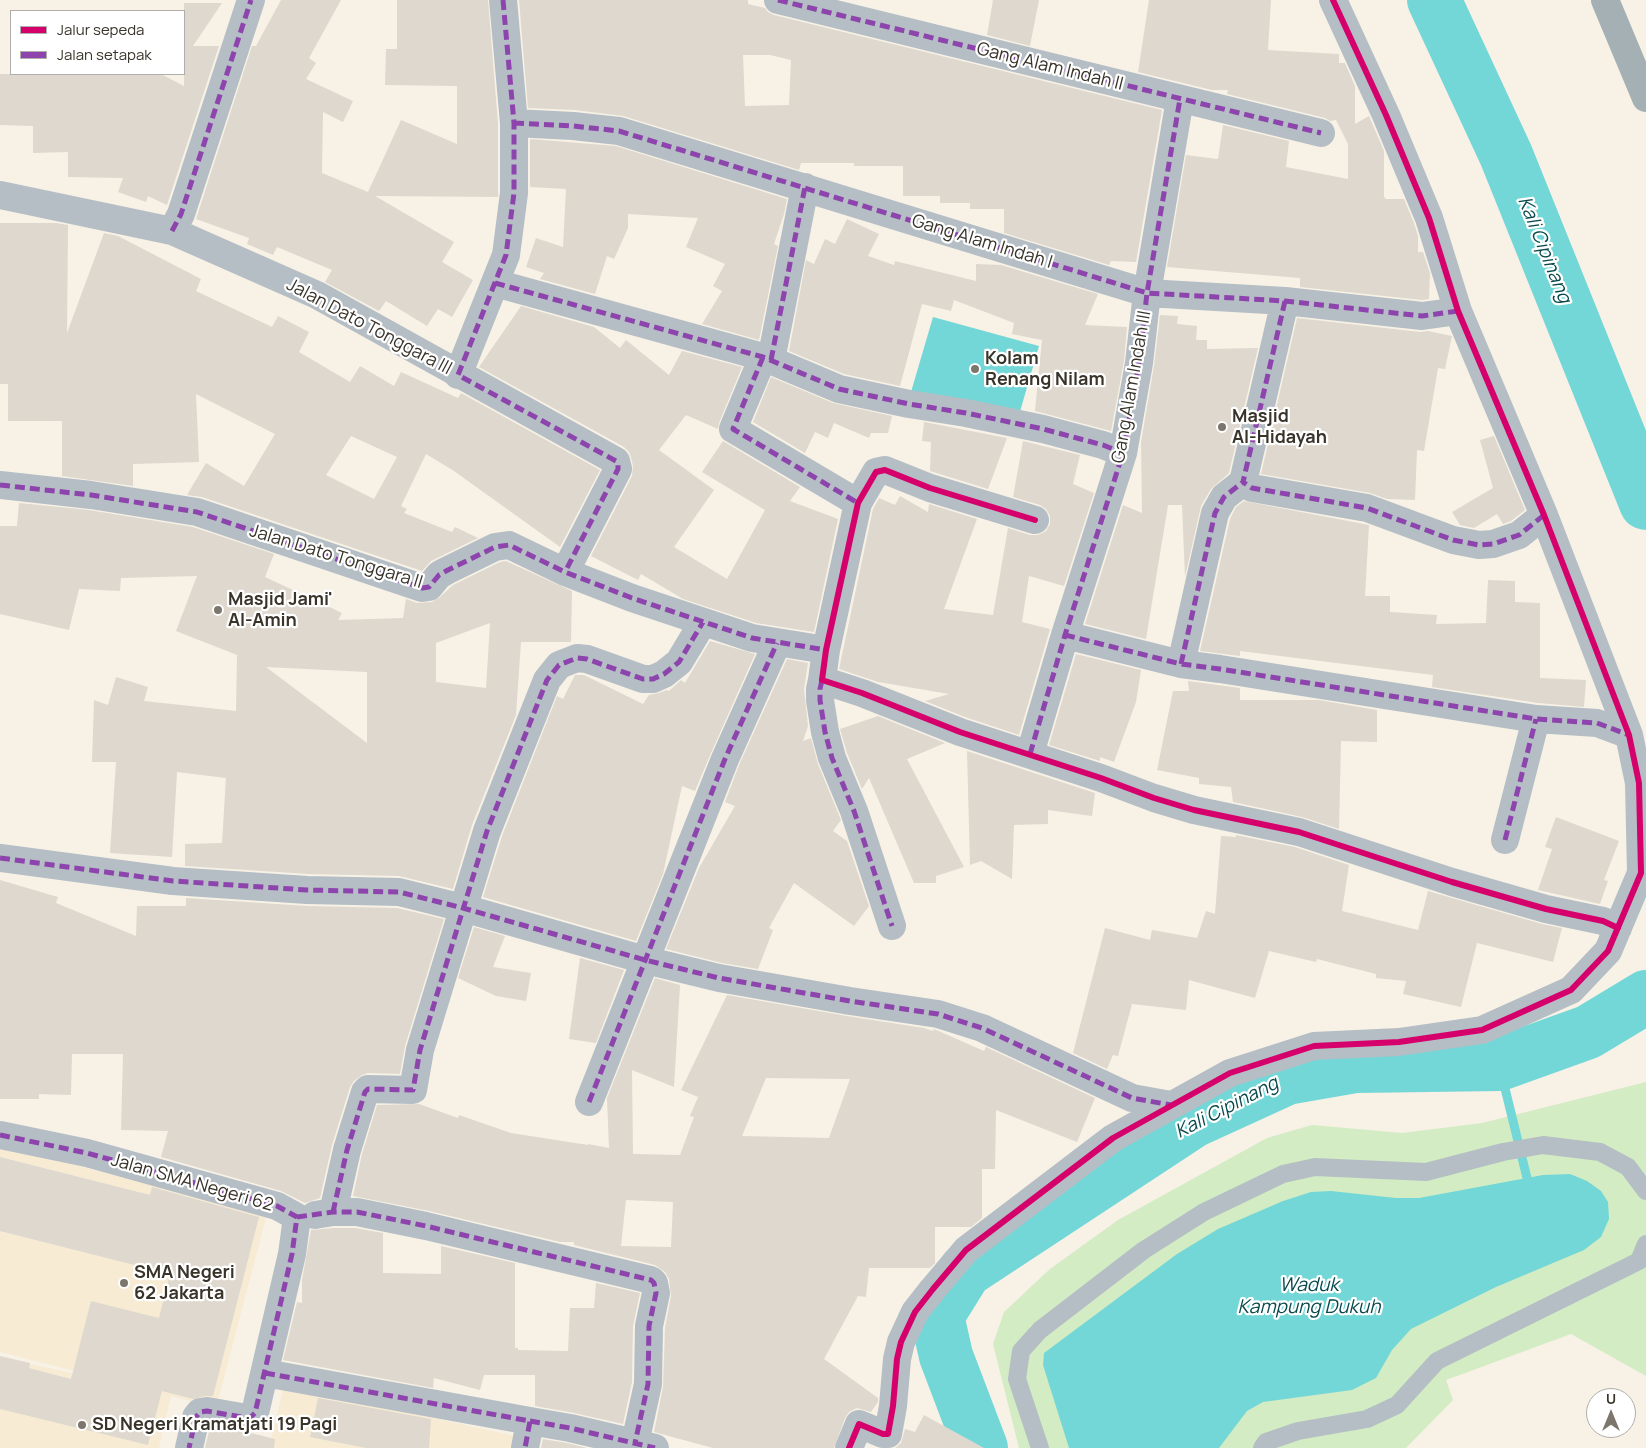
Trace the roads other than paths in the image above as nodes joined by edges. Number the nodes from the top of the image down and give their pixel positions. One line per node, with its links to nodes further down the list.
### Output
1 (251, 0): 12 (street)
2 (503, 0): 8 (street, Jalan Dato Tonggara III)
3 (778, 0): 7 (street, Gang Alam Indah II)
4 (1333, 0): 16 (street)
5 (1605, 0): 6 (highway)
6 (1646, 98)
7 (1180, 99): 9 (street, Gang Alam Indah II); 14 (street, Gang Alam Indah III)
8 (514, 123): 10 (street, Gang Alam Indah I); 13 (street, Jalan Dato Tonggara III)
9 (1321, 134)
10 (805, 188): 14 (street, Gang Alam Indah I); 17 (street)
11 (0, 195): 12 (street, Jalan Dato Tonggara III)
12 (172, 230): 18 (street, Jalan Dato Tonggara III)
13 (495, 283): 17 (street); 18 (street, Jalan Dato Tonggara III)
14 (1147, 293): 15 (street, Gang Alam Indah I); 19 (street, Gang Alam Indah III)
15 (1284, 301): 16 (street, Gang Alam Indah I); 20 (street)
16 (1458, 311): 23 (street)
17 (767, 359): 19 (street); 22 (street)
18 (458, 375): 25 (street)
19 (1123, 453): 27 (street, Gang Alam Indah III)
20 (1243, 482): 23 (street); 30 (street)
21 (0, 485): 25 (street, Jalan Dato Tonggara II)
22 (858, 503): 24 (street); 29 (street)
23 (1544, 515): 33 (street)
24 (1035, 520)
25 (565, 572): 26 (street)
26 (703, 622): 28 (street); 37 (street)
27 (1065, 635): 30 (street); 34 (street, Gang Alam Indah III)
28 (777, 643): 29 (street); 40 (street)
29 (826, 650): 31 (street)
30 (1181, 664): 32 (street)
31 (822, 680): 34 (street); 38 (street)
32 (1536, 719): 33 (street); 35 (street)
33 (1629, 735): 39 (street)
34 (1030, 754): 39 (street)
35 (1505, 840)
36 (0, 858): 37 (street)
37 (463, 908): 40 (street); 45 (street)
38 (892, 926)
39 (1618, 928): 42 (street)
40 (645, 960): 41 (street); 42 (street)
41 (589, 1102)
42 (1171, 1105): 53 (street)
43 (0, 1135): 46 (street, Jalan SMA Negeri 62)
44 (1646, 1191): 54 (lane)
45 (333, 1212): 46 (street); 50 (street)
46 (297, 1217): 48 (street, Jalan SMA Negeri 62)
47 (1646, 1244): 55 (lane)
48 (265, 1373): 49 (street); 51 (street, Jalan SMA Negeri 62)
49 (530, 1421): 50 (street); 52 (street)
50 (645, 1445)
51 (189, 1448)
52 (525, 1448)
53 (849, 1448)
54 (1040, 1448)
55 (1262, 1448)

